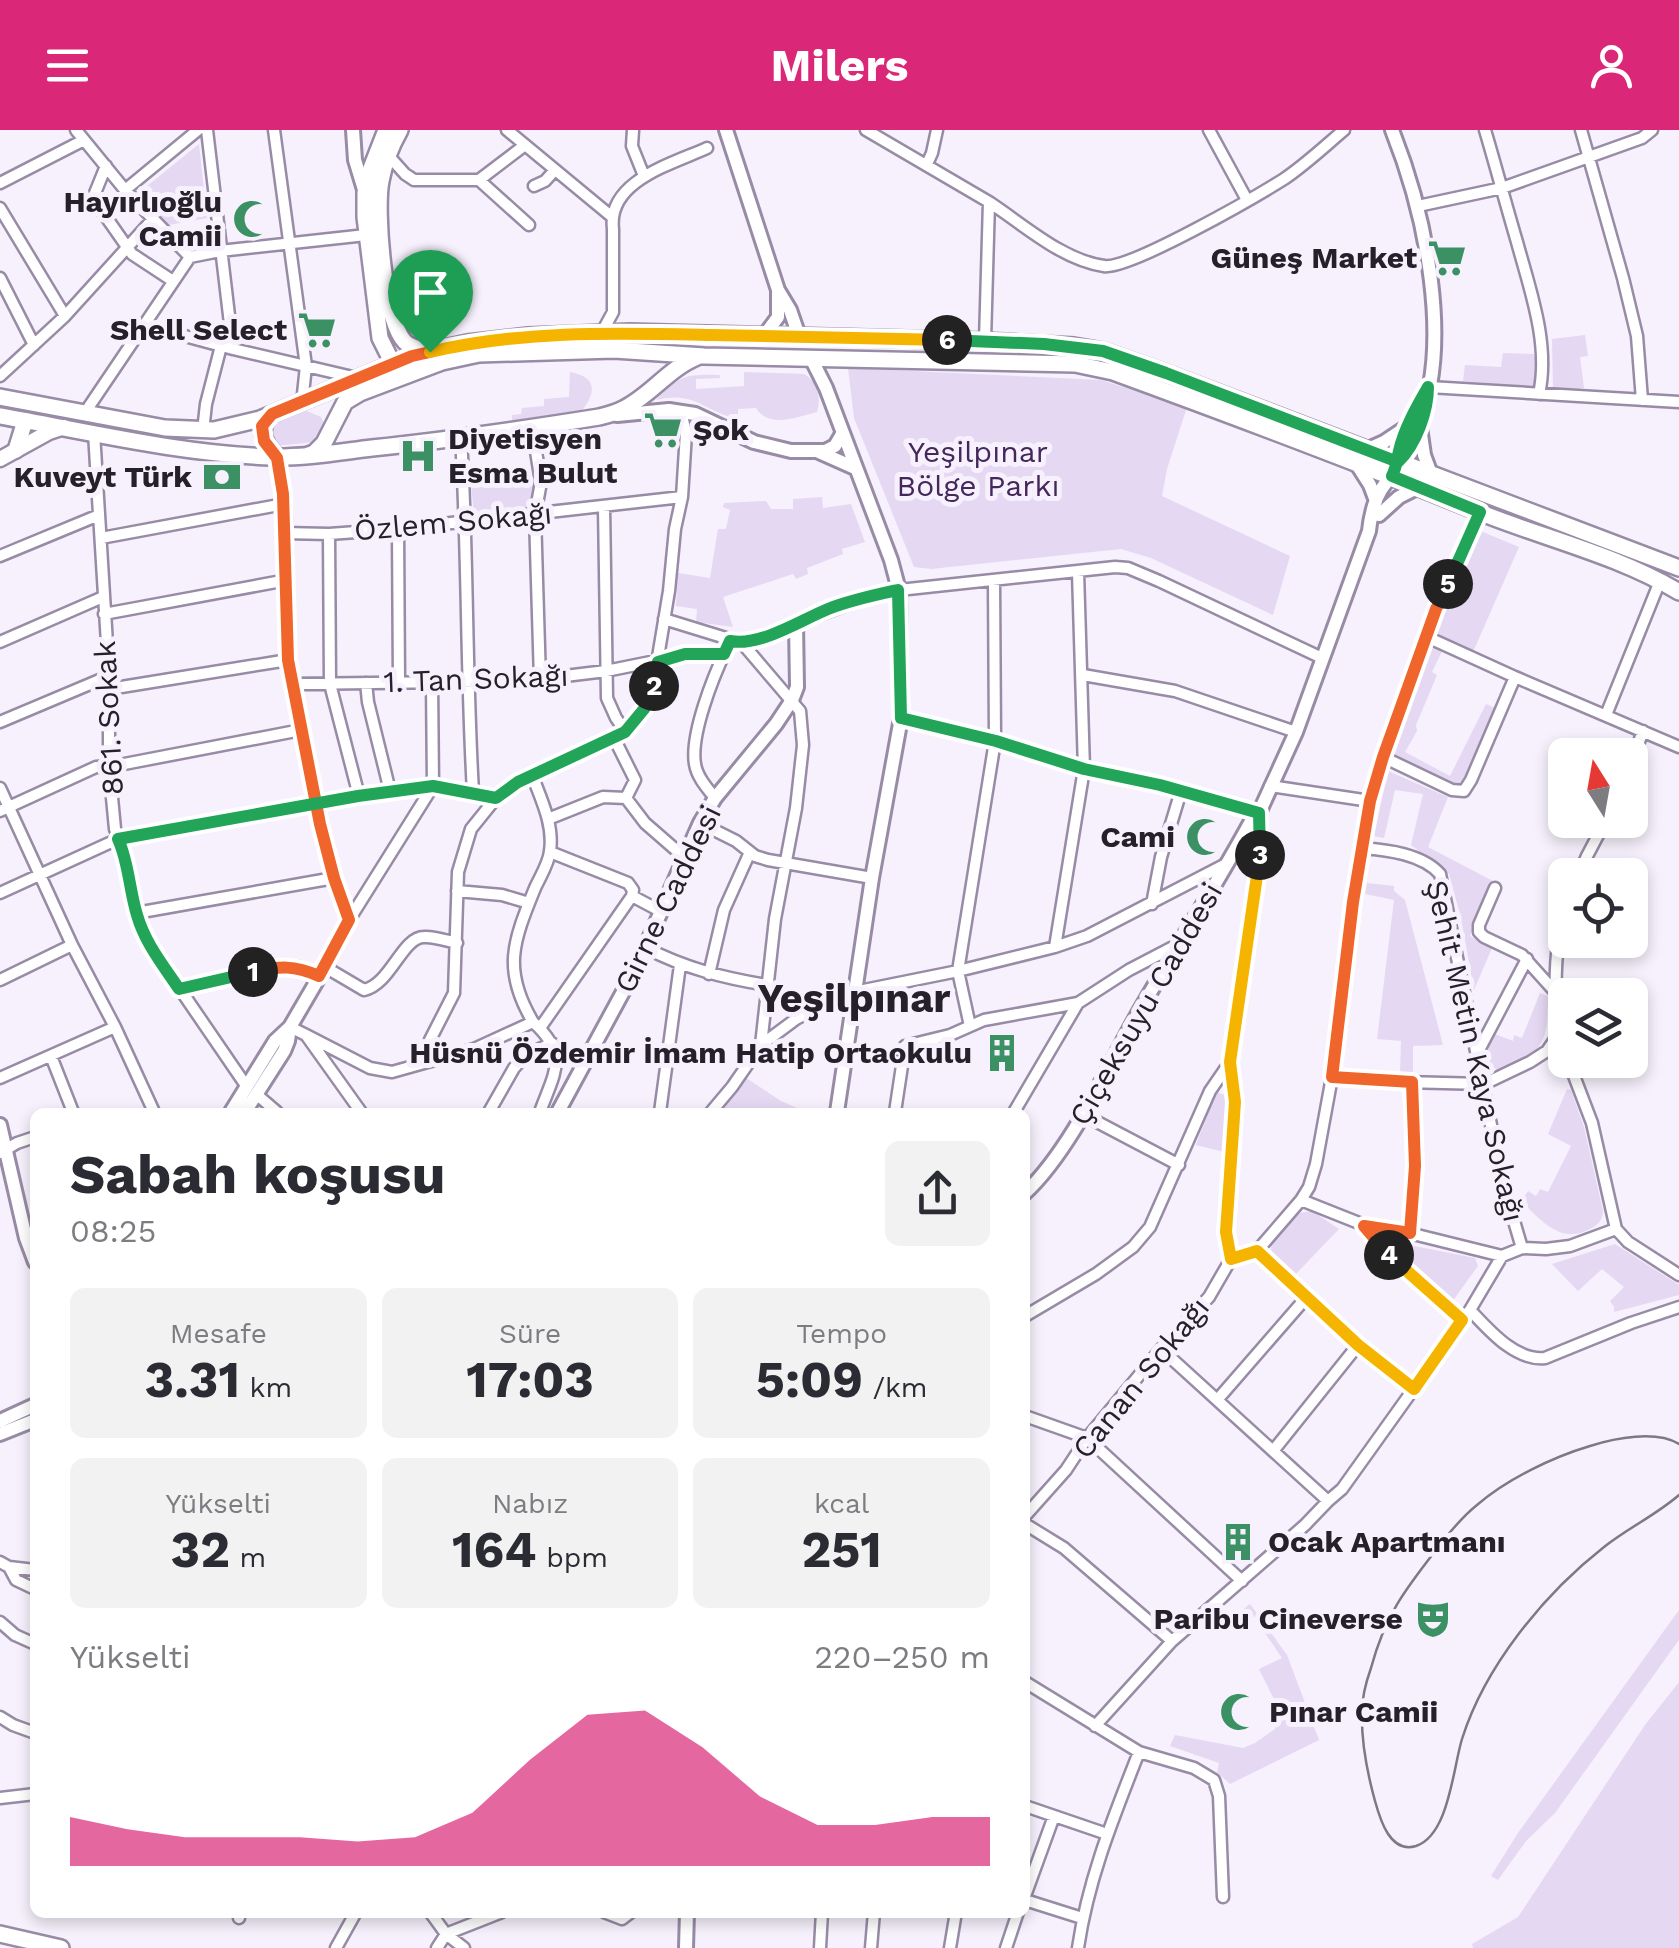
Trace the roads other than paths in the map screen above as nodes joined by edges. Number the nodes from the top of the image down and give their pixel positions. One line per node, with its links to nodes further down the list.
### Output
1 (198, 130): 33 (street)
2 (207, 130): 45 (street)
3 (274, 130): 43 (street)
4 (353, 130): 34 (street)
5 (386, 130): 34 (main road)
6 (400, 130): 23 (main road)
7 (507, 130): 21 (street)
8 (633, 130): 28 (street)
9 (726, 130): 49 (street)
10 (866, 130): 25 (street)
11 (937, 130): 25 (street)
12 (1209, 130): 35 (street)
13 (1321, 130): 20 (street)
14 (1344, 130): 20 (street)
15 (1392, 130): 37 (street)
16 (1485, 130): 32 (street)
17 (1582, 130): 24 (street)
18 (1652, 130): 24 (street)
19 (80, 133): 26 (street); 30 (street)
20 (1329, 142): 35 (street)
21 (525, 145): 27 (street); 29 (street)
22 (707, 148): 28 (street)
23 (388, 155): 29 (street); 42 (main road)
24 (1590, 158): 32 (street); 74 (street)
25 (928, 164): 36 (street)
26 (106, 166): 33 (street); 44 (street)
27 (555, 170): 31 (street); 39 (street)
28 (644, 176): 39 (street)
29 (480, 180): 41 (street)
30 (0, 183)
31 (534, 186)
32 (1502, 188): 37 (street); 72 (street)
33 (126, 190): 40 (street)
34 (365, 194): 42 (main road)
35 (1247, 200): 36 (street)
36 (989, 202): 58 (street)
37 (1418, 206): 70 (street)
38 (0, 208): 51 (street)
39 (611, 216): 50 (street)
40 (153, 219): 44 (street); 46 (street)
41 (528, 226)
42 (373, 234): 43 (street); 57 (main road); 61 (main road)
43 (288, 242): 45 (street); 66 (street)
44 (126, 248): 48 (street); 51 (street)
45 (220, 250): 46 (street); 60 (street)
46 (190, 257): 48 (street)
47 (0, 278): 59 (street)
48 (173, 280): 52 (street)
49 (778, 290): 55 (street); 56 (street)
50 (613, 312): 53 (street); 54 (street)
51 (65, 316): 59 (street)
52 (144, 325): 60 (street); 78 (street)
53 (645, 333): 54 (main road); 55 (main road)
54 (601, 334): 61 (main road)
55 (764, 336): 56 (main road)
56 (799, 336): 58 (main road); 63 (main road)
57 (380, 338): 65 (main road); 69 (main road)
58 (985, 341): 98 (main road)
59 (34, 345): 68 (street)
60 (227, 348): 66 (street); 88 (street)
61 (430, 352): 65 (main road)
62 (704, 356): 63 (main road); 67 (main road); 81 (main road)
63 (811, 358): 64 (main road); 71 (street)
64 (846, 359): 71 (street); 98 (main road)
65 (394, 364): 67 (main road); 69 (main road)
66 (306, 366): 69 (street); 76 (street)
67 (410, 373): 90 (main road)
68 (0, 376)
69 (360, 379): 76 (main road)
70 (1428, 387): 72 (street); 84 (street, Çiçeksuyu Caddesi)
71 (826, 388): 92 (street)
72 (1539, 394): 74 (street)
73 (0, 397): 78 (main road)
74 (1642, 400): 75 (street)
75 (1679, 402)
76 (302, 403): 79 (main road); 90 (main road)
77 (681, 411): 81 (street); 82 (street); 91 (street)
78 (84, 414): 88 (main road)
79 (272, 414): 86 (main road); 99 (main road)
80 (0, 416): 83 (main road)
81 (599, 417): 87 (main road)
82 (706, 418): 91 (street); 96 (street)
83 (25, 420): 85 (main road); 94 (main road)
84 (1415, 424): 98 (street); 102 (street, Çiçeksuyu Caddesi); 103 (street)
85 (64, 427): 89 (main road); 94 (main road)
86 (228, 428): 88 (main road); 95 (main road)
87 (532, 428): 93 (main road); 111 (street)
88 (203, 430)
89 (94, 433): 95 (main road); 112 (street, 861. Sokak)
90 (330, 433): 97 (main road)
91 (686, 433): 105 (street)
92 (842, 434): 96 (street); 101 (street)
93 (461, 437): 97 (main road); 113 (street)
94 (16, 450): 100 (main road)
95 (217, 452): 99 (main road)
96 (819, 452): 101 (street)
97 (305, 456): 99 (main road)
98 (1361, 457): 102 (main road); 108 (street)
99 (277, 458): 106 (street)
100 (0, 459)
101 (855, 468): 125 (street)
102 (1395, 469): 103 (main road); 104 (main road); 108 (street, Çiçeksuyu Caddesi)
103 (1431, 474): 109 (main road)
104 (1419, 487): 108 (street); 110 (main road)
105 (682, 497): 107 (street, Özlem Sokağı); 129 (street)
106 (284, 504): 115 (street); 117 (street)
107 (604, 507): 111 (street, Özlem Sokağı); 138 (street)
108 (1378, 508): 135 (street, Çiçeksuyu Caddesi)
109 (1528, 510): 110 (main road); 120 (main road)
110 (1480, 512): 119 (main road); 131 (street)
111 (535, 515): 113 (street, Özlem Sokağı); 142 (street)
112 (99, 516): 117 (street, 861. Sokak); 118 (street)
113 (466, 521): 114 (street, Özlem Sokağı); 145 (street)
114 (398, 529): 116 (street, Özlem Sokağı); 143 (street)
115 (284, 534): 116 (street, Özlem Sokağı); 122 (street)
116 (328, 534): 148 (street)
117 (101, 538): 127 (street, 861. Sokak)
118 (0, 556)
119 (1624, 564): 120 (main road); 124 (main road)
120 (1679, 570)
121 (1078, 572): 123 (street); 135 (street); 139 (street)
122 (287, 580): 128 (street); 136 (street)
123 (994, 581): 125 (street); 159 (street)
124 (1660, 581): 126 (main road); 151 (street)
125 (898, 590): 130 (street); 152 (street)
126 (1679, 592)
127 (104, 596): 128 (street, 861. Sokak); 132 (street)
128 (104, 614): 140 (street, 861. Sokak)
129 (664, 619): 133 (street); 137 (street)
130 (796, 624): 133 (street); 150 (street)
131 (1426, 636): 141 (street); 161 (street)
132 (0, 642)
133 (736, 642): 134 (street); 150 (street)
134 (724, 654): 137 (street, 1. Tan Sokağı); 174 (street)
135 (1322, 658): 156 (street, Çiçeksuyu Caddesi)
136 (288, 660): 147 (street); 149 (street)
137 (658, 662): 138 (street, 1. Tan Sokağı); 157 (street)
138 (606, 671): 142 (street, 1. Tan Sokağı); 157 (street)
139 (1083, 675): 156 (street); 163 (street)
140 (108, 676): 149 (street, 861. Sokak); 153 (street)
141 (1515, 677): 151 (street); 161 (street)
142 (540, 680): 145 (street, 1. Tan Sokağı)
143 (399, 682): 144 (street, 1. Tan Sokağı); 146 (street, 1. Tan Sokağı)
144 (432, 682): 145 (street, 1. Tan Sokağı); 165 (street)
145 (470, 682): 170 (street)
146 (366, 683): 148 (street, 1. Tan Sokağı); 168 (street)
147 (293, 684): 148 (street, 1. Tan Sokağı); 154 (street)
148 (330, 684): 171 (street)
149 (109, 689): 162 (street, 861. Sokak)
150 (792, 700): 174 (street, Girne Caddesi); 187 (street)
151 (1606, 715): 155 (street)
152 (901, 718): 159 (street); 190 (street)
153 (0, 722)
154 (301, 730): 162 (street); 176 (street)
155 (1643, 731): 158 (street); 160 (street)
156 (1296, 732): 166 (street, Çiçeksuyu Caddesi)
157 (620, 735): 164 (street); 173 (street)
158 (1640, 738)
159 (996, 741): 163 (street); 207 (street)
160 (1679, 747)
161 (1383, 757): 175 (street)
162 (109, 766): 177 (street); 181 (street, 861. Sokak)
163 (1084, 769): 169 (street); 203 (street)
164 (532, 776): 172 (street); 179 (street)
165 (433, 786): 168 (street); 170 (street); 199 (street)
166 (1270, 786): 175 (street); 178 (street, Çiçeksuyu Caddesi)
167 (0, 788): 177 (street)
168 (390, 790): 171 (street)
169 (1181, 791): 178 (street); 196 (street)
170 (473, 792): 172 (street)
171 (358, 796): 176 (street)
172 (496, 798): 192 (street)
173 (626, 798): 179 (street); 185 (street)
174 (715, 798): 180 (street, Girne Caddesi)
175 (1370, 801): 182 (street)
176 (316, 803): 181 (street); 189 (street)
177 (4, 808): 188 (street)
178 (1259, 813): 186 (street, Çiçeksuyu Caddesi); 227 (street)
179 (548, 819): 183 (street)
180 (700, 824): 184 (street); 185 (street, Girne Caddesi)
181 (118, 839): 188 (street); 198 (street, 861. Sokak)
182 (1362, 848): 224 (street, Şehit Metin Kaya Sokağı); 228 (street)
183 (550, 852): 194 (street); 195 (street)
184 (750, 852): 187 (street); 209 (street)
185 (684, 857): 197 (street, Girne Caddesi)
186 (1228, 862): 196 (street); 202 (street, Çiçeksuyu Caddesi)
187 (784, 864): 190 (street); 212 (street)
188 (41, 875): 193 (street); 201 (street)
189 (334, 878): 198 (street); 199 (street)
190 (872, 878): 214 (street)
191 (1495, 888): 205 (street)
192 (457, 891): 195 (street); 200 (street)
193 (0, 893)
194 (632, 896): 197 (street); 216 (street)
195 (529, 903): 216 (street)
196 (1152, 904): 203 (street)
197 (662, 912): 204 (street, Girne Caddesi)
198 (136, 913): 213 (street, 861. Sokak)
199 (349, 920): 208 (street)
200 (457, 943): 208 (street); 226 (street)
201 (72, 945): 210 (street); 219 (street)
202 (1177, 945): 215 (street); 248 (street, Çiçeksuyu Caddesi)
203 (1055, 947): 207 (street)
204 (646, 948): 206 (street); 242 (street, Girne Caddesi)
205 (1526, 959): 211 (street); 224 (street)
206 (680, 965): 209 (street); 243 (street)
207 (958, 971): 214 (street); 218 (street)
208 (322, 972): 213 (street); 217 (street)
209 (709, 974): 212 (street)
210 (0, 980)
211 (1548, 983)
212 (767, 984): 222 (street)
213 (179, 989): 233 (street, 861. Sokak)
214 (854, 992): 222 (street); 245 (street)
215 (1078, 1003): 218 (street); 247 (street)
216 (536, 1025): 221 (street); 226 (street)
217 (290, 1026): 220 (street); 233 (street)
218 (970, 1026): 246 (street)
219 (115, 1028): 225 (street); 235 (street)
220 (306, 1035): 226 (street); 239 (street)
221 (552, 1043): 240 (street); 241 (street)
222 (761, 1044): 244 (street)
223 (1548, 1050): 232 (street)
224 (1478, 1052): 232 (street, Şehit Metin Kaya Sokağı)
225 (51, 1056): 229 (street); 234 (street)
226 (431, 1061)
227 (1230, 1062): 252 (street); 262 (street)
228 (1332, 1077): 231 (street); 254 (street)
229 (0, 1078)
230 (1574, 1078): 256 (street)
231 (1412, 1082): 232 (street); 257 (street)
232 (1484, 1084): 258 (street, Şehit Metin Kaya Sokağı)
233 (251, 1090): 236 (street); 237 (street); 238 (street, 861. Sokak)
234 (72, 1108)
235 (152, 1108)
236 (235, 1108)
237 (246, 1108)
238 (272, 1108)
239 (359, 1108)
240 (491, 1108)
241 (541, 1108)
242 (560, 1108)
243 (661, 1108)
244 (714, 1108)
245 (838, 1108)
246 (895, 1108)
247 (1016, 1108)
248 (1082, 1114): 252 (street); 253 (street, Çiçeksuyu Caddesi)
249 (0, 1125): 251 (street)
250 (30, 1139): 251 (street)
251 (4, 1152): 259 (street)
252 (1179, 1165): 266 (street)
253 (1030, 1187)
254 (1302, 1200): 255 (street); 260 (street)
255 (1364, 1226): 257 (street); 267 (street)
256 (1616, 1229): 258 (street); 263 (street)
257 (1410, 1233): 261 (street)
258 (1522, 1248): 261 (street)
259 (30, 1249)
260 (1257, 1251): 262 (street); 264 (street)
261 (1502, 1256): 267 (street, Şehit Metin Kaya Sokağı)
262 (1231, 1259): 269 (street, Canan Sokağı)
263 (1679, 1275)
264 (1306, 1299): 268 (street); 271 (street)
265 (1679, 1307): 267 (street)
266 (1030, 1313)
267 (1466, 1315): 270 (street, Şehit Metin Kaya Sokağı)
268 (1358, 1345): 270 (street); 277 (street)
269 (1161, 1350): 271 (street); 276 (street, Canan Sokağı)
270 (1414, 1389): 278 (street, Şehit Metin Kaya Sokağı)
271 (1218, 1398): 277 (street)
272 (30, 1408): 274 (street)
273 (1030, 1418): 276 (street)
274 (4, 1422): 275 (street)
275 (30, 1422)
276 (1087, 1438): 279 (street, Canan Sokağı); 283 (street)
277 (1273, 1451): 278 (street)
278 (1328, 1501): 283 (street, Şehit Metin Kaya Sokağı)
279 (1030, 1510)
280 (1030, 1527): 286 (street)
281 (4, 1564): 282 (street); 284 (street)
282 (30, 1569)
283 (1242, 1581): 286 (street, Şehit Metin Kaya Sokağı)
284 (30, 1586)
285 (0, 1622): 287 (street)
286 (1172, 1641): 290 (street, Şehit Metin Kaya Sokağı)
287 (30, 1642)
288 (1030, 1690): 290 (street)
289 (0, 1717): 291 (street)
290 (1095, 1726): 292 (street)
291 (30, 1732)
292 (1139, 1752): 297 (street); 299 (street)
293 (30, 1795): 294 (street)
294 (0, 1798)
295 (1030, 1808): 296 (street)
296 (1054, 1816): 297 (street); 298 (street)
297 (1107, 1834): 309 (street)
298 (1030, 1884)
299 (1223, 1898)
300 (1030, 1900): 309 (street)
301 (353, 1918): 313 (street)
302 (434, 1918): 311 (street)
303 (487, 1918): 311 (street)
304 (687, 1918): 316 (street)
305 (822, 1918): 317 (street)
306 (874, 1918): 318 (street)
307 (955, 1918): 319 (street)
308 (1016, 1918): 320 (street)
309 (1082, 1918): 321 (street)
310 (0, 1934): 312 (main road)
311 (446, 1934): 314 (street); 315 (street)
312 (61, 1948)
313 (336, 1948)
314 (438, 1948)
315 (464, 1948)
316 (686, 1948)
317 (820, 1948)
318 (871, 1948)
319 (950, 1948)
320 (1006, 1948)
321 (1078, 1948)

